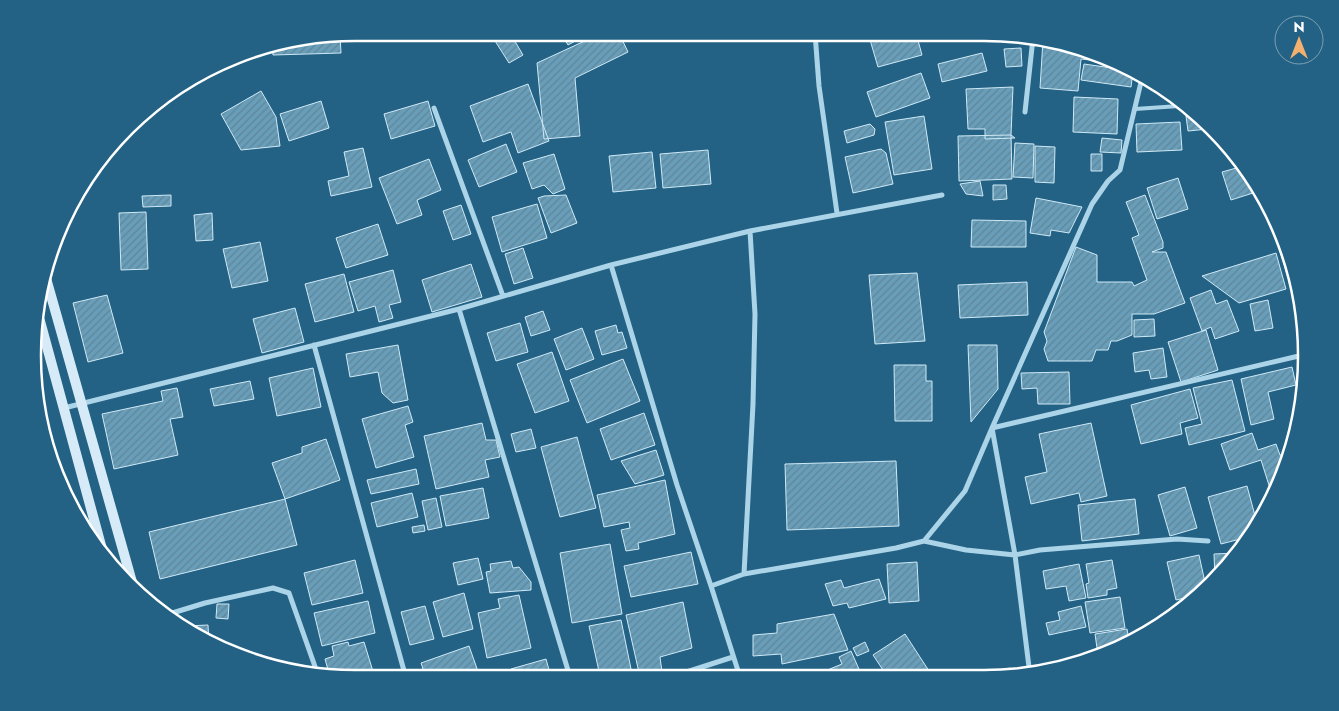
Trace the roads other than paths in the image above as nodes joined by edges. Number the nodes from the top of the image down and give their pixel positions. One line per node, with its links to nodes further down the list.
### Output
1 (816, 41): 9 (street)
2 (1032, 45): 7 (street)
3 (1141, 83): 6 (street)
4 (1175, 106): 6 (lane)
5 (434, 108): 13 (street)
6 (1135, 109): 20 (street)
7 (1024, 112)
8 (942, 195): 9 (street)
9 (837, 214): 10 (street)
10 (750, 231): 11 (street); 25 (street)
11 (611, 265): 13 (street); 27 (street)
12 (49, 287): 18 (main road)
13 (503, 296): 14 (street)
14 (459, 309): 16 (street); 33 (street)
15 (42, 330): 19 (main road)
16 (314, 345): 18 (street); 32 (street)
17 (1298, 356): 20 (street)
18 (81, 402): 19 (street); 26 (main road)
19 (63, 408): 21 (main road)
20 (992, 428): 22 (street); 24 (street)
21 (99, 536)
22 (924, 541): 24 (street); 25 (street)
23 (1208, 541): 24 (street)
24 (1015, 555): 30 (street)
25 (744, 574): 27 (street)
26 (130, 575)
27 (712, 586): 29 (street)
28 (174, 612): 31 (street)
29 (733, 657): 34 (street); 35 (street)
30 (1029, 666)
31 (315, 667)
32 (404, 670)
33 (568, 670)
34 (693, 670)
35 (738, 670)

